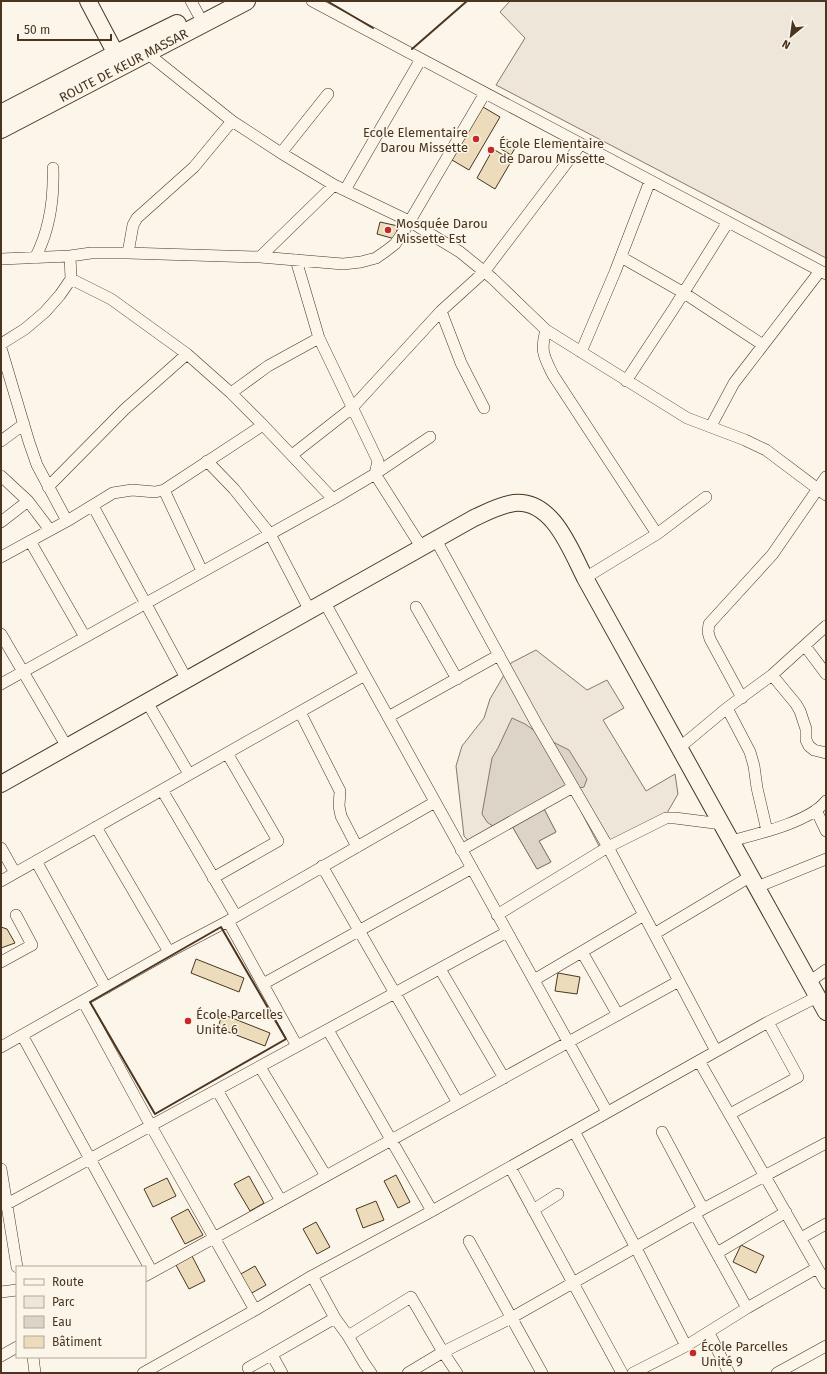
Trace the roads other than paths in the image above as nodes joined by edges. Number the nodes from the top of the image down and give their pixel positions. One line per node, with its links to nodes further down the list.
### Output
1 (88, 1): 7 (street)
2 (225, 1): 5 (main road, ROUTE DE KEUR MASSAR)
3 (246, 1): 6 (main road, ROUTE DE KEUR MASSAR)
4 (312, 1): 8 (street)
5 (195, 7): 7 (main road, ROUTE DE KEUR MASSAR)
6 (147, 53): 12 (street); 13 (main road, ROUTE DE KEUR MASSAR)
7 (116, 54): 11 (main road, ROUTE DE KEUR MASSAR)
8 (421, 59): 9 (street); 19 (street)
9 (485, 93): 14 (street); 20 (street)
10 (328, 94): 15 (street)
11 (1, 114)
12 (232, 121): 15 (street); 22 (street)
13 (1, 129)
14 (582, 144): 17 (street); 29 (street)
15 (281, 153): 18 (street)
16 (53, 168): 26 (street)
17 (650, 181): 21 (street); 25 (street)
18 (334, 185): 19 (street); 24 (street)
19 (345, 190): 20 (street)
20 (409, 221): 28 (street); 29 (street)
21 (728, 222): 30 (street); 32 (street)
22 (128, 252): 23 (street); 24 (street)
23 (70, 256): 26 (street); 31 (street)
24 (260, 257): 28 (street)
25 (621, 257): 32 (street); 39 (street)
26 (35, 258): 27 (street)
27 (1, 259)
28 (296, 260): 35 (street)
29 (484, 272): 33 (street); 34 (street)
30 (823, 272): 37 (street)
31 (71, 279): 36 (street); 40 (street)
32 (684, 293): 37 (street); 41 (street)
33 (441, 311): 43 (street); 44 (street)
34 (546, 330): 39 (street); 66 (street)
35 (319, 338): 42 (street); 43 (street)
36 (1, 344)
37 (763, 345): 47 (street)
38 (1, 348): 45 (street)
39 (582, 352): 41 (street)
40 (187, 354): 42 (street); 55 (street)
41 (626, 381): 47 (street)
42 (231, 393): 46 (street)
43 (352, 408): 50 (street); 52 (street)
44 (484, 408)
45 (24, 424): 49 (street); 55 (street)
46 (263, 424): 50 (street); 51 (street)
47 (711, 426): 57 (street)
48 (430, 437): 52 (street)
49 (1, 441)
50 (292, 454): 59 (street)
51 (207, 461): 56 (street); 65 (street)
52 (375, 474): 59 (street); 69 (street)
53 (1, 476): 60 (street)
54 (826, 477): 57 (street)
55 (48, 487): 62 (street)
56 (164, 490): 61 (street); 71 (street)
57 (822, 491): 89 (street)
58 (706, 497): 66 (street)
59 (333, 499): 65 (street)
60 (28, 501): 63 (street); 64 (street)
61 (94, 506): 62 (street); 73 (street)
62 (67, 521): 64 (street)
63 (1, 522)
64 (50, 530): 68 (street)
65 (270, 534): 71 (street); 76 (street)
66 (657, 534): 72 (street)
67 (436, 540): 69 (street); 72 (street); 81 (street)
68 (30, 541): 70 (street); 79 (street)
69 (422, 548): 74 (street)
70 (1, 557)
71 (202, 571): 73 (street)
72 (585, 578): 95 (street)
73 (146, 603): 79 (street); 87 (street)
74 (325, 603): 76 (street); 84 (street)
75 (416, 608): 86 (street)
76 (310, 611): 87 (street)
77 (826, 626): 80 (street)
78 (1, 634): 82 (street)
79 (85, 637): 82 (street)
80 (805, 646): 83 (street); 85 (street)
81 (499, 656): 86 (street); 100 (street)
82 (23, 671): 88 (street); 94 (street)
83 (826, 674)
84 (365, 675): 92 (street); 93 (street)
85 (772, 675): 89 (street); 97 (street)
86 (457, 679): 93 (street)
87 (187, 680): 90 (street)
88 (1, 684)
89 (742, 698): 91 (street)
90 (147, 702): 94 (street); 98 (street)
91 (727, 708): 95 (street); 107 (street)
92 (300, 712): 96 (street); 110 (street)
93 (388, 717): 103 (street)
94 (67, 747): 99 (street)
95 (679, 748): 105 (street)
96 (227, 753): 98 (street); 119 (street)
97 (826, 753)
98 (189, 774): 101 (street)
99 (1, 784)
100 (573, 787): 111 (street); 113 (street)
101 (162, 790): 106 (street); 119 (street)
102 (826, 801): 104 (street)
103 (435, 802): 110 (street); 113 (street)
104 (816, 810): 107 (street); 108 (street)
105 (722, 824): 109 (street); 111 (street)
106 (96, 827): 115 (street); 129 (street)
107 (767, 831): 109 (street)
108 (826, 832)
109 (731, 841): 121 (street)
110 (357, 847): 116 (street)
111 (608, 847): 122 (street); 123 (street)
112 (1, 848): 118 (street)
113 (461, 850): 117 (street)
114 (826, 859): 121 (street)
115 (36, 861): 118 (street); 138 (street)
116 (322, 866): 125 (street); 126 (street)
117 (472, 868): 122 (street); 126 (street)
118 (15, 873): 120 (street)
119 (214, 878): 125 (street)
120 (1, 881)
121 (754, 882): 128 (street); 136 (street)
122 (497, 914): 127 (street)
123 (644, 914): 128 (street); 130 (street)
124 (16, 916): 131 (street)
125 (232, 918): 129 (street); 137 (street)
126 (359, 931): 137 (street); 139 (street)
127 (507, 932): 132 (street); 134 (street)
128 (654, 934): 135 (street)
129 (170, 952): 138 (street)
130 (582, 952): 134 (street); 143 (street)
131 (1, 962)
132 (440, 969): 139 (street); 153 (street)
133 (826, 970): 136 (street)
134 (534, 980): 147 (street)
135 (679, 981): 143 (street); 150 (street)
136 (810, 982): 140 (street)
137 (263, 984): 148 (street)
138 (106, 988): 141 (street)
139 (395, 994): 145 (street); 155 (street)
140 (817, 997): 142 (street); 144 (street)
141 (83, 1001): 146 (street); 158 (street)
142 (826, 1012)
143 (618, 1015): 147 (street)
144 (768, 1022): 150 (street); 157 (street)
145 (328, 1030): 148 (street); 161 (street)
146 (22, 1035): 149 (street); 163 (street)
147 (568, 1042): 153 (street); 156 (street)
148 (297, 1046): 152 (street)
149 (1, 1047)
150 (716, 1051): 151 (street)
151 (699, 1061): 156 (street); 157 (street)
152 (260, 1066): 154 (street); 166 (street)
153 (504, 1078): 155 (street)
154 (217, 1090): 158 (street); 169 (street)
155 (458, 1103): 161 (street)
156 (607, 1112): 159 (street)
157 (730, 1114): 167 (street)
158 (151, 1126): 163 (street); 177 (street)
159 (574, 1131): 164 (street); 180 (street)
160 (662, 1132): 173 (street)
161 (391, 1140): 166 (street); 172 (street)
162 (826, 1143): 167 (street)
163 (90, 1159): 170 (street); 183 (street)
164 (510, 1167): 171 (street); 172 (street)
165 (1, 1169): 170 (street)
166 (326, 1176): 169 (street)
167 (765, 1176): 173 (street); 174 (street)
168 (558, 1194): 171 (street)
169 (281, 1201): 177 (street)
170 (7, 1204): 175 (street)
171 (533, 1210): 187 (street)
172 (432, 1211): 186 (street)
173 (699, 1212): 180 (street); 181 (street)
174 (786, 1212): 178 (street); 181 (street)
175 (5, 1218): 182 (street)
176 (826, 1224): 178 (street)
177 (214, 1238): 185 (street); 192 (street)
178 (800, 1238): 184 (street)
179 (469, 1241): 194 (street)
180 (636, 1248): 187 (street); 197 (street)
181 (717, 1253): 191 (street)
182 (17, 1266)
183 (144, 1266)
184 (817, 1268): 188 (street); 191 (street)
185 (148, 1274)
186 (312, 1276): 192 (street); 193 (street)
187 (573, 1283): 194 (street); 212 (street)
188 (826, 1283)
189 (16, 1290): 190 (street)
190 (1, 1292)
191 (746, 1308): 195 (street)
192 (255, 1310): 206 (street)
193 (335, 1318): 196 (street); 201 (street)
194 (511, 1318): 200 (street); 211 (street)
195 (708, 1333): 197 (street); 214 (street)
196 (348, 1336): 200 (street); 208 (street)
197 (686, 1346): 213 (street)
198 (826, 1346): 215 (street)
199 (16, 1348): 202 (street)
200 (443, 1352): 209 (street); 210 (street)
201 (272, 1355): 204 (street); 207 (street)
202 (1, 1356)
203 (32, 1358): 205 (street)
204 (248, 1368)
205 (35, 1373)
206 (143, 1373)
207 (282, 1373)
208 (372, 1373)
209 (408, 1373)
210 (457, 1373)
211 (542, 1373)
212 (622, 1373)
213 (632, 1373)
214 (729, 1373)
215 (777, 1373)

